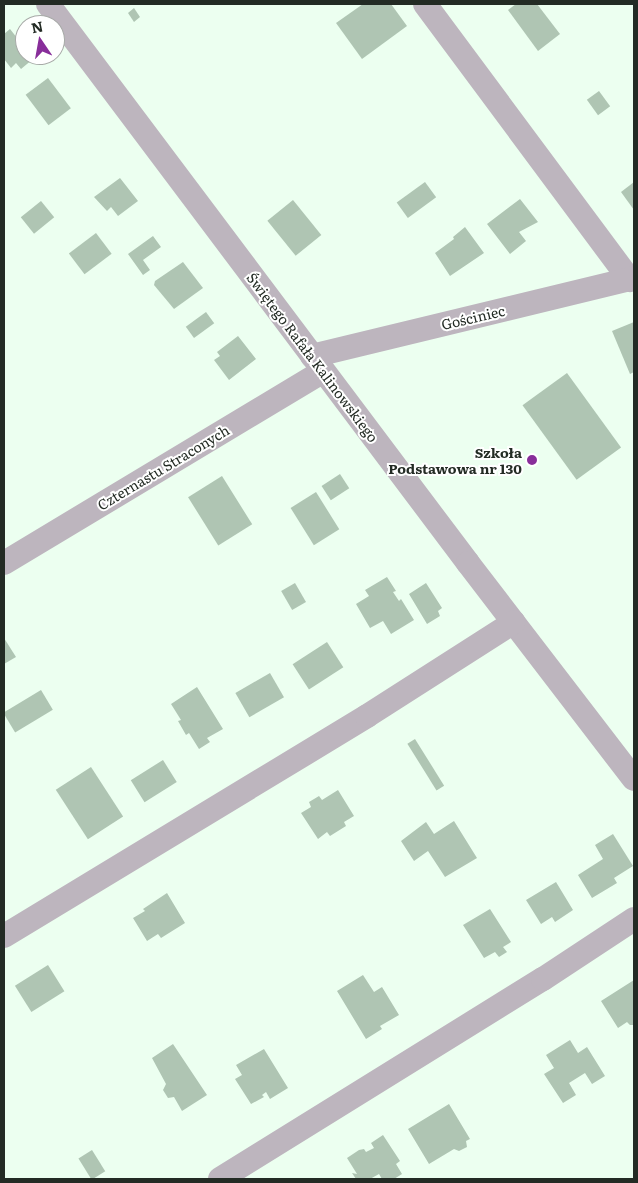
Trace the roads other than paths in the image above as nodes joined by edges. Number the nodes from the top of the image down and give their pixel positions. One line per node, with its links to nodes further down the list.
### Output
1 (48, 4): 4 (street, Świętego Rafała Kalinowskiego)
2 (426, 4): 3 (street)
3 (632, 279): 4 (street, Gościniec)
4 (317, 363): 5 (street, Czternastu Straconych); 6 (street, Świętego Rafała Kalinowskiego)
5 (4, 562)
6 (514, 622): 7 (street, Świętego Rafała Kalinowskiego); 9 (street)
7 (634, 779)
8 (634, 919): 10 (street)
9 (4, 936)
10 (220, 1179)

